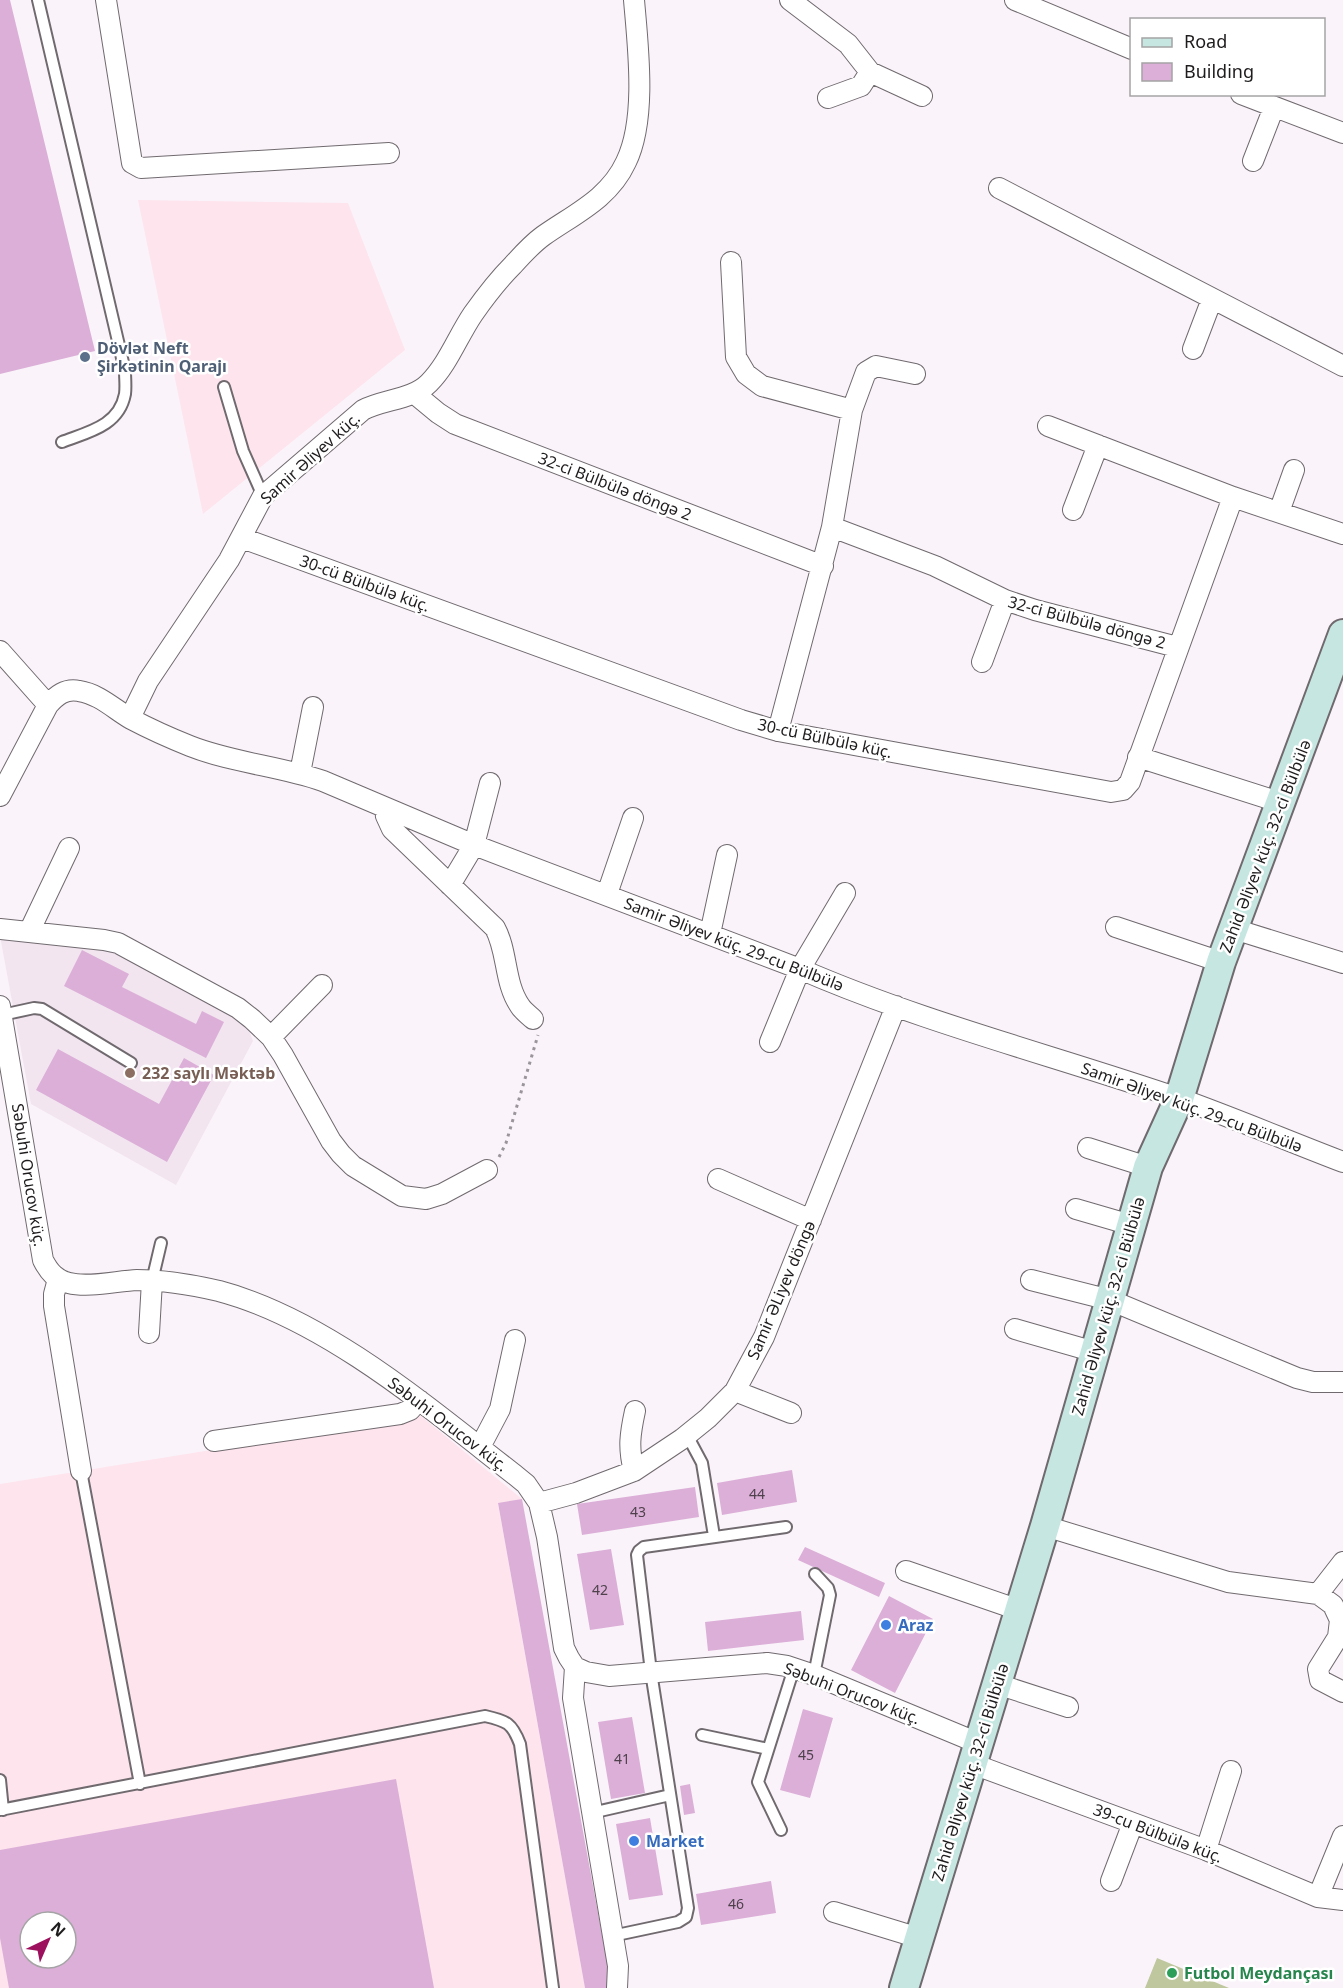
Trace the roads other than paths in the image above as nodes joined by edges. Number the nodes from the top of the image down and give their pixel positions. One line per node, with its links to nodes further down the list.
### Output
1 (38, 0): 25 (lane)
2 (106, 0): 13 (street)
3 (634, 0): 22 (street, Samir Əliyev küç.)
4 (790, 0): 7 (street)
5 (1015, 0): 6 (street)
6 (1130, 49)
7 (870, 72): 8 (street); 10 (street)
8 (922, 96)
9 (1246, 96): 11 (street)
10 (828, 98)
11 (1274, 107): 12 (street); 14 (street)
12 (1343, 133)
13 (389, 153)
14 (1252, 161)
15 (999, 188): 17 (street)
16 (731, 262): 23 (street)
17 (1212, 299): 18 (street); 19 (street)
18 (1193, 349)
19 (1343, 366)
20 (915, 374): 23 (street)
21 (224, 387): 28 (lane)
22 (415, 394): 28 (street, Samir Əliyev küç.); 35 (street, 32-ci Bülbülə döngə 2)
23 (852, 410): 32 (street)
24 (1048, 426): 26 (street)
25 (62, 442)
26 (1098, 445): 29 (street); 30 (street)
27 (1294, 470): 31 (street)
28 (263, 496): 34 (street, Samir Əliyev küç.)
29 (1233, 497): 31 (street); 38 (street, 30-cü Bülbülə küç.)
30 (1073, 510)
31 (1279, 512): 33 (street)
32 (832, 527): 35 (street); 36 (street, 32-ci Bülbülə döngə 2)
33 (1343, 534)
34 (242, 538): 43 (street, Samir Əliyev küç.); 44 (street, 30-cü Bülbülə küç.)
35 (823, 566): 44 (street)
36 (1005, 600): 38 (street, 32-ci Bülbülə döngə 2); 40 (street)
37 (1343, 634): 49 (street, Zahid Əliyev küç. 32-ci Bülbülə)
38 (1177, 647): 45 (street, 30-cü Bülbülə küç.)
39 (0, 651): 41 (street)
40 (982, 662)
41 (48, 705): 43 (street, Samir Əliyev küç. 29-cu Bülbülə); 48 (street)
42 (313, 707): 46 (street)
43 (130, 718): 46 (street, Samir Əliyev küç. 29-cu Bülbülə)
44 (778, 731): 45 (street, 30-cü Bülbülə küç.)
45 (1138, 757): 49 (street)
46 (300, 773): 50 (street, Samir Əliyev küç. 29-cu Bülbülə)
47 (489, 783): 52 (street)
48 (0, 796)
49 (1282, 803): 60 (street, Zahid Əliyev küç. 32-ci Bülbülə)
50 (391, 811): 52 (street, Samir Əliyev küç. 29-cu Bülbülə); 55 (street)
51 (633, 818): 57 (street)
52 (474, 845): 55 (street); 57 (street, Samir Əliyev küç. 29-cu Bülbülə)
53 (69, 848): 61 (street)
54 (727, 855): 62 (street)
55 (450, 885): 69 (street)
56 (845, 893): 65 (street)
57 (607, 894): 62 (street, Samir Əliyev küç. 29-cu Bülbülə)
58 (1116, 927): 63 (street)
59 (0, 929): 61 (street)
60 (1234, 929): 63 (street, Zahid Əliyev küç. 32-ci Bülbülə); 64 (street)
61 (29, 932): 70 (street)
62 (710, 934): 65 (street, Samir Əliyev küç. 29-cu Bülbülə)
63 (1221, 962): 73 (street, Zahid Əliyev küç. 32-ci Bülbülə)
64 (1343, 963)
65 (800, 969): 67 (street, Samir Əliyev küç. 29-cu Bülbülə); 71 (street)
66 (322, 985): 70 (street)
67 (896, 1006): 73 (street, Samir Əliyev küç. 29-cu Bülbülə); 80 (street, Samir ƏLiyev döngə)
68 (1, 1010): 72 (lane); 83 (street, Səbuhi Orucov küç.)
69 (533, 1019)
70 (271, 1037): 77 (street)
71 (770, 1042)
72 (131, 1063)
73 (1179, 1099): 75 (street, Samir Əliyev küç. 29-cu Bülbülə); 76 (street, Zahid Əliyev küç. 32-ci Bülbülə)
74 (1088, 1148): 76 (street)
75 (1343, 1162)
76 (1148, 1167): 81 (street, Zahid Əliyev küç. 32-ci Bülbülə)
77 (487, 1170)
78 (718, 1179): 80 (street)
79 (1076, 1209): 81 (street)
80 (811, 1220): 92 (street, Samir ƏLiyev döngə)
81 (1131, 1225): 86 (street, Zahid Əliyev küç. 32-ci Bülbülə)
82 (161, 1243): 85 (lane)
83 (58, 1279): 85 (street, Səbuhi Orucov küç.); 99 (street)
84 (1031, 1280): 86 (street)
85 (152, 1281): 88 (street); 93 (street, Səbuhi Orucov küç.)
86 (1110, 1300): 90 (street, Zahid Əliyev küç. 32-ci Bülbülə); 91 (street)
87 (1015, 1329): 90 (street)
88 (149, 1333)
89 (515, 1340): 98 (street)
90 (1095, 1352): 102 (street, Zahid Əliyev küç. 32-ci Bülbülə)
91 (1343, 1382)
92 (735, 1391): 95 (street); 96 (street, Samir ƏLiyev döngə)
93 (419, 1400): 97 (street); 98 (street, Səbuhi Orucov küç.)
94 (635, 1411): 100 (street)
95 (791, 1413)
96 (687, 1435): 100 (street, Samir ƏLiyev döngə); 104 (lane)
97 (214, 1441)
98 (480, 1447): 101 (street, Səbuhi Orucov küç.)
99 (81, 1471): 122 (lane)
100 (634, 1471): 101 (street, Samir ƏLiyev döngə)
101 (538, 1503): 110 (street, Səbuhi Orucov küç.)
102 (1044, 1526): 108 (street); 109 (street, Zahid Əliyev küç. 32-ci Bülbülə)
103 (786, 1527): 104 (lane)
104 (714, 1536): 112 (lane)
105 (1343, 1562): 108 (street)
106 (906, 1571): 109 (street)
107 (815, 1574): 113 (lane)
108 (1318, 1594): 115 (street)
109 (1020, 1610): 114 (street, Zahid Əliyev küç. 32-ci Bülbülə)
110 (575, 1667): 112 (street, Səbuhi Orucov küç.); 125 (street)
111 (794, 1668): 112 (street, Səbuhi Orucov küç.); 113 (street, Səbuhi Orucov küç.); 118 (lane)
112 (651, 1672): 123 (lane)
113 (814, 1675): 119 (street, Səbuhi Orucov küç.)
114 (997, 1684): 116 (street); 119 (street, Zahid Əliyev küç. 32-ci Bülbülə)
115 (1343, 1692)
116 (1068, 1707)
117 (702, 1735): 118 (lane)
118 (768, 1749): 127 (lane)
119 (975, 1754): 126 (street, 39-cu Bülbülə küç.); 135 (street, Zahid Əliyev küç. 32-ci Bülbülə)
120 (1231, 1771): 129 (street)
121 (0, 1779): 124 (lane)
122 (140, 1784): 124 (lane); 136 (lane)
123 (670, 1795): 125 (lane); 134 (lane)
124 (2, 1810)
125 (591, 1813): 134 (street)
126 (1133, 1824): 129 (street, 39-cu Bülbülə küç.); 130 (street)
127 (782, 1830)
128 (1343, 1836): 131 (street)
129 (1206, 1850): 131 (street, 39-cu Bülbülə küç.)
130 (1111, 1881)
131 (1318, 1897): 132 (street, 39-cu Bülbülə küç.)
132 (1343, 1900)
133 (834, 1912): 135 (street)
134 (612, 1936): 137 (street)
135 (919, 1938): 138 (street, Zahid Əliyev küç. 32-ci Bülbülə)
136 (553, 1988)
137 (617, 1988)
138 (903, 1988)

